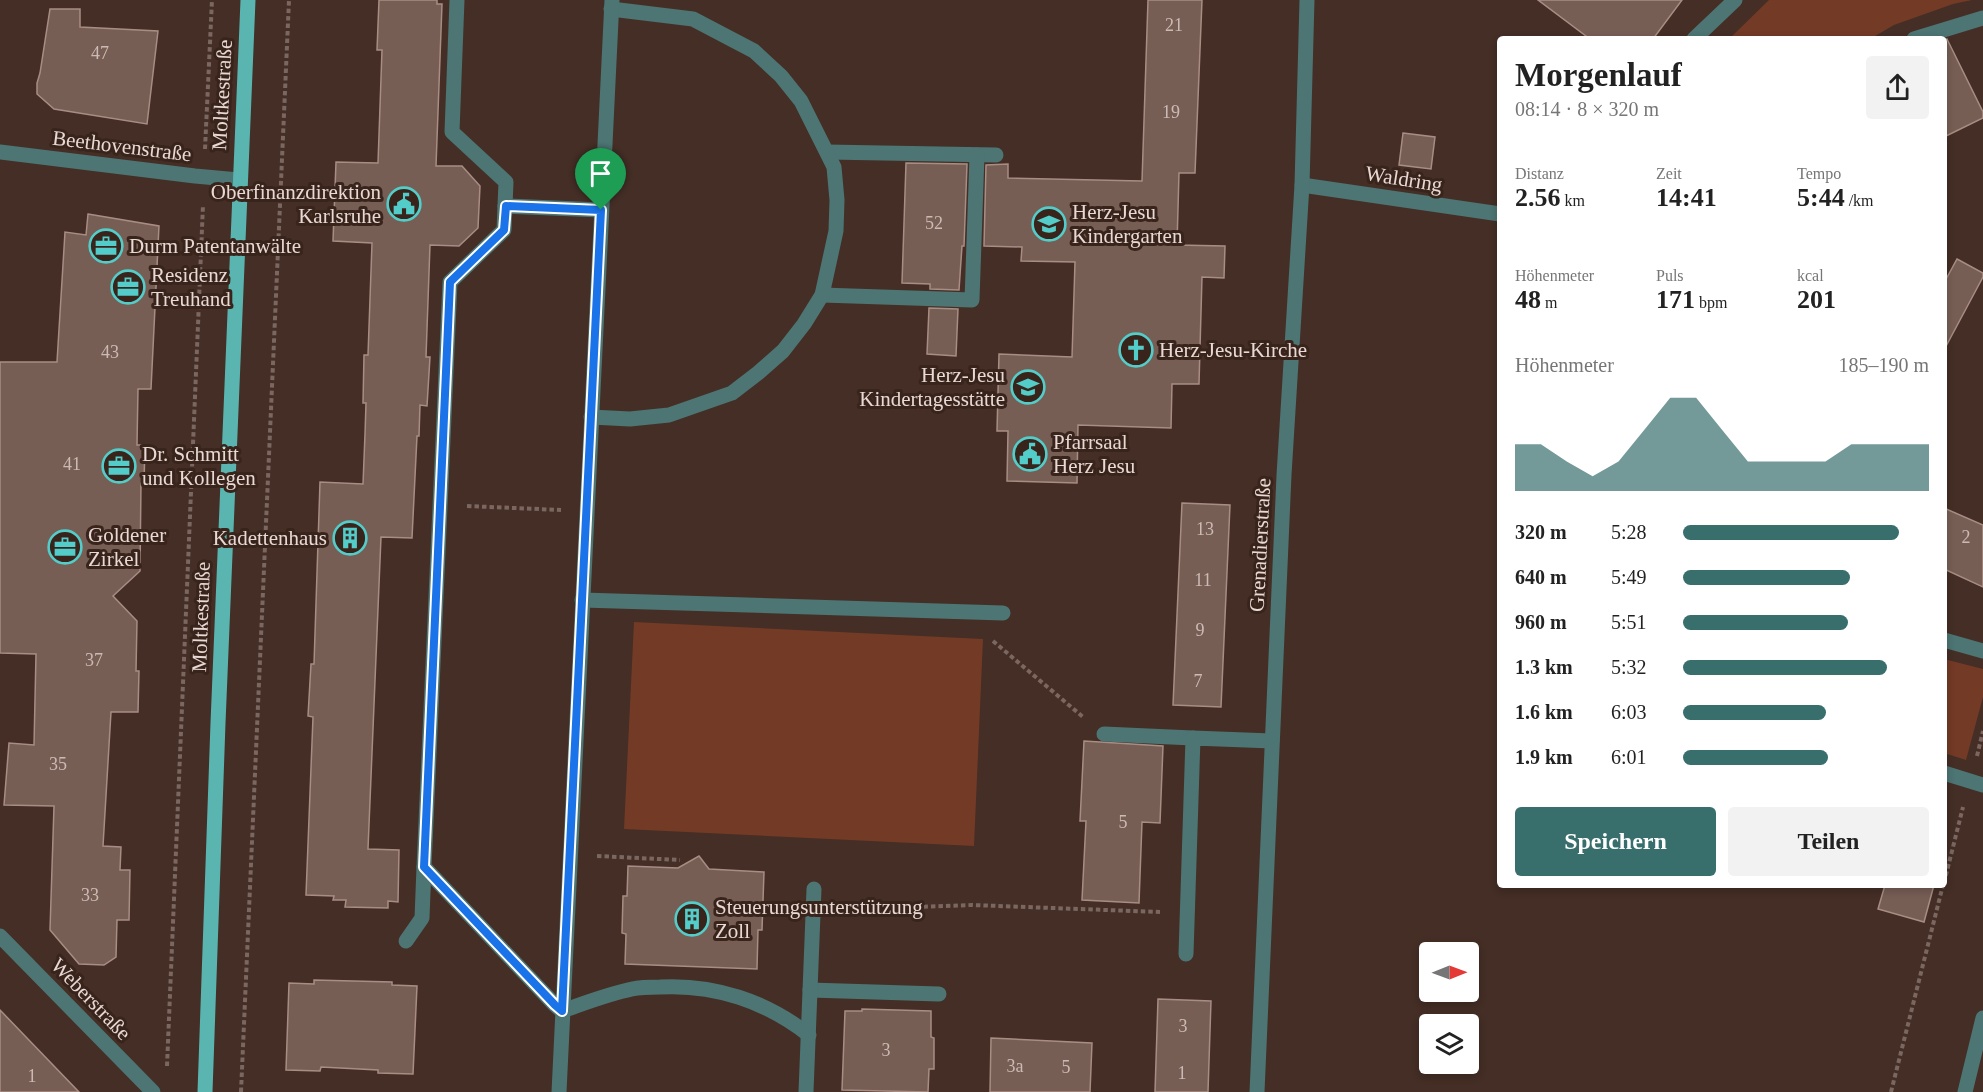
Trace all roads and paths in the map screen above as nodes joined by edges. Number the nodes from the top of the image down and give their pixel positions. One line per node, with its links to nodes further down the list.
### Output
1 (212, 0): 15 (path)
2 (248, 0): 16 (main road, Moltkestraße)
3 (289, 0): 54 (path)
4 (458, 0): 18 (street)
5 (1307, 0): 17 (street, Grenadierstraße)
6 (1735, 0): 9 (street)
7 (611, 5): 12 (street); 19 (street)
8 (1983, 18): 10 (street)
9 (1697, 36)
10 (1924, 36)
11 (0, 152): 15 (street, Beethovenstraße)
12 (827, 152): 13 (street); 21 (street)
13 (977, 155): 14 (street); 21 (street)
14 (996, 155)
15 (204, 177): 16 (street, Beethovenstraße); 51 (path)
16 (239, 180): 53 (main road, Moltkestraße)
17 (1302, 185): 20 (street, Waldring); 32 (street, Grenadierstraße)
18 (506, 206): 19 (street); 23 (street)
19 (601, 210): 22 (street)
20 (1497, 214)
21 (822, 295): 22 (street)
22 (591, 417): 24 (street)
23 (440, 505): 24 (path); 37 (street)
24 (586, 511): 25 (street)
25 (582, 600): 26 (street); 35 (street)
26 (958, 611): 27 (street); 30 (path)
27 (1004, 613)
28 (1947, 641): 29 (street)
29 (1983, 651)
30 (1104, 734): 31 (street)
31 (1193, 738): 32 (street); 41 (street)
32 (1272, 741): 57 (street, Grenadierstraße)
33 (1947, 773): 34 (street)
34 (1983, 785)
35 (570, 855): 36 (path); 47 (street)
36 (680, 860)
37 (424, 867): 43 (street); 47 (street)
38 (1942, 888): 58 (path)
39 (814, 890): 40 (street)
40 (814, 906): 41 (path); 45 (street)
41 (1188, 914): 44 (street)
42 (0, 936): 52 (street, Weberstraße)
43 (406, 941)
44 (1186, 954)
45 (810, 990): 46 (street); 49 (street)
46 (939, 994)
47 (562, 1011): 49 (street); 55 (street)
48 (1983, 1018): 50 (street)
49 (809, 1035): 56 (street)
50 (1981, 1035): 59 (street)
51 (167, 1071)
52 (153, 1092)
53 (205, 1092)
54 (241, 1092)
55 (559, 1092)
56 (806, 1092)
57 (1257, 1092)
58 (1891, 1092)
59 (1965, 1092)

